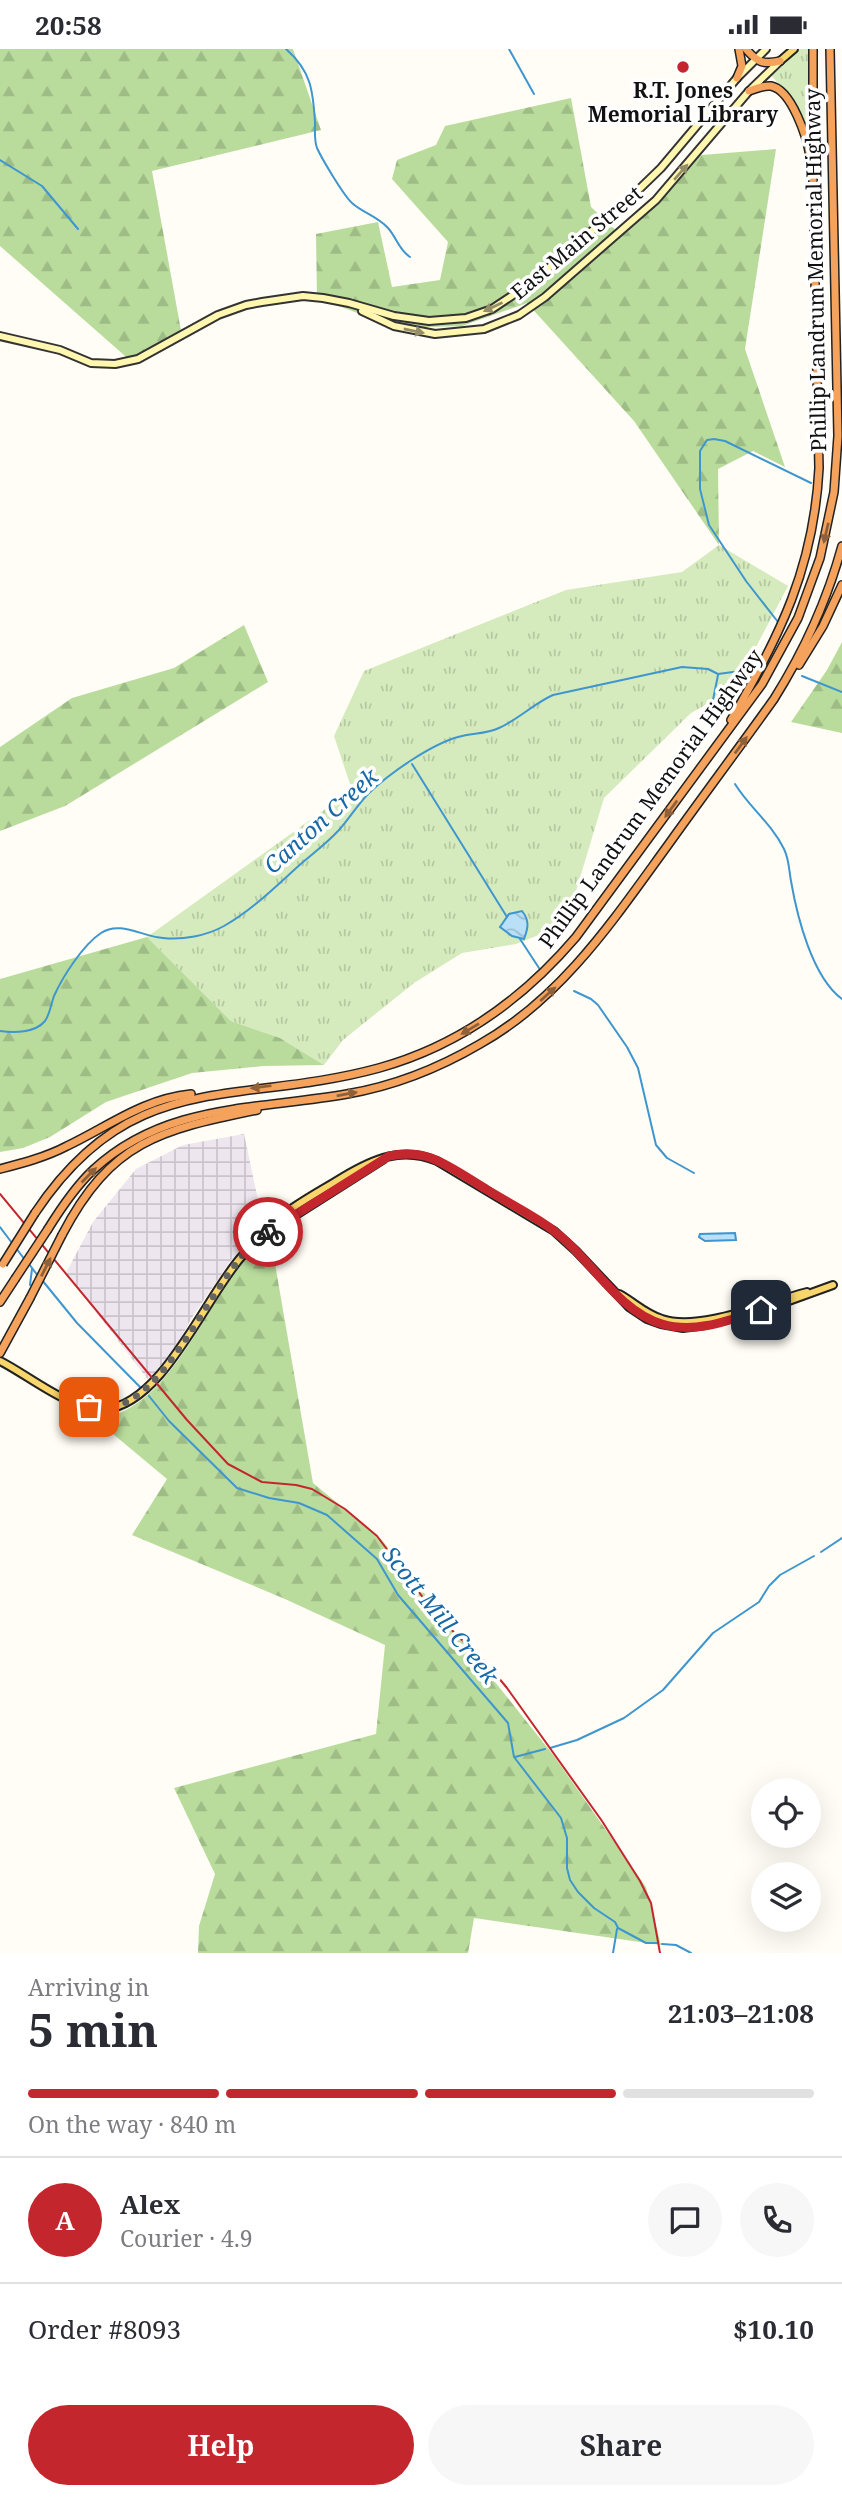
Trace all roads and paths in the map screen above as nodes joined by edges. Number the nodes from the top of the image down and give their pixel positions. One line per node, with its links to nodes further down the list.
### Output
1 (739, 49): 9 (highway)
2 (746, 49): 7 (highway)
3 (766, 49): 7 (main road, East Main Street)
4 (794, 49): 8 (main road, East Main Street)
5 (813, 49): 11 (highway)
6 (830, 49): 17 (highway, Phillip Landrum Memorial Highway, one-way to 17)
7 (755, 59): 8 (highway); 9 (main road, East Main Street)
8 (780, 61): 10 (main road, East Main Street)
9 (737, 78): 12 (main road, East Main Street, one-way to 12)
10 (749, 91): 11 (highway); 12 (main road, East Main Street, one-way to 10)
11 (813, 185): 17 (highway)
12 (327, 299): 13 (main road, East Main Street)
13 (0, 336)
14 (842, 546): 16 (highway, Phillip Landrum Memorial Highway)
15 (842, 585): 16 (highway)
16 (774, 699): 19 (highway, Phillip Landrum Memorial Highway, one-way to 16)
17 (712, 754): 18 (highway, Phillip Landrum Memorial Highway, one-way to 18)
18 (226, 1092): 20 (highway); 21 (highway, Phillip Landrum Memorial Highway, bridge)
19 (305, 1100): 23 (highway, Phillip Landrum Memorial Highway, one-way to 19, bridge); 24 (highway, one-way to 19, bridge)
20 (1, 1169)
21 (1, 1266)
22 (842, 1283): 26 (main road)
23 (0, 1303)
24 (2, 1350): 26 (main road)
25 (0, 1361): 26 (main road)
26 (11, 1366)

